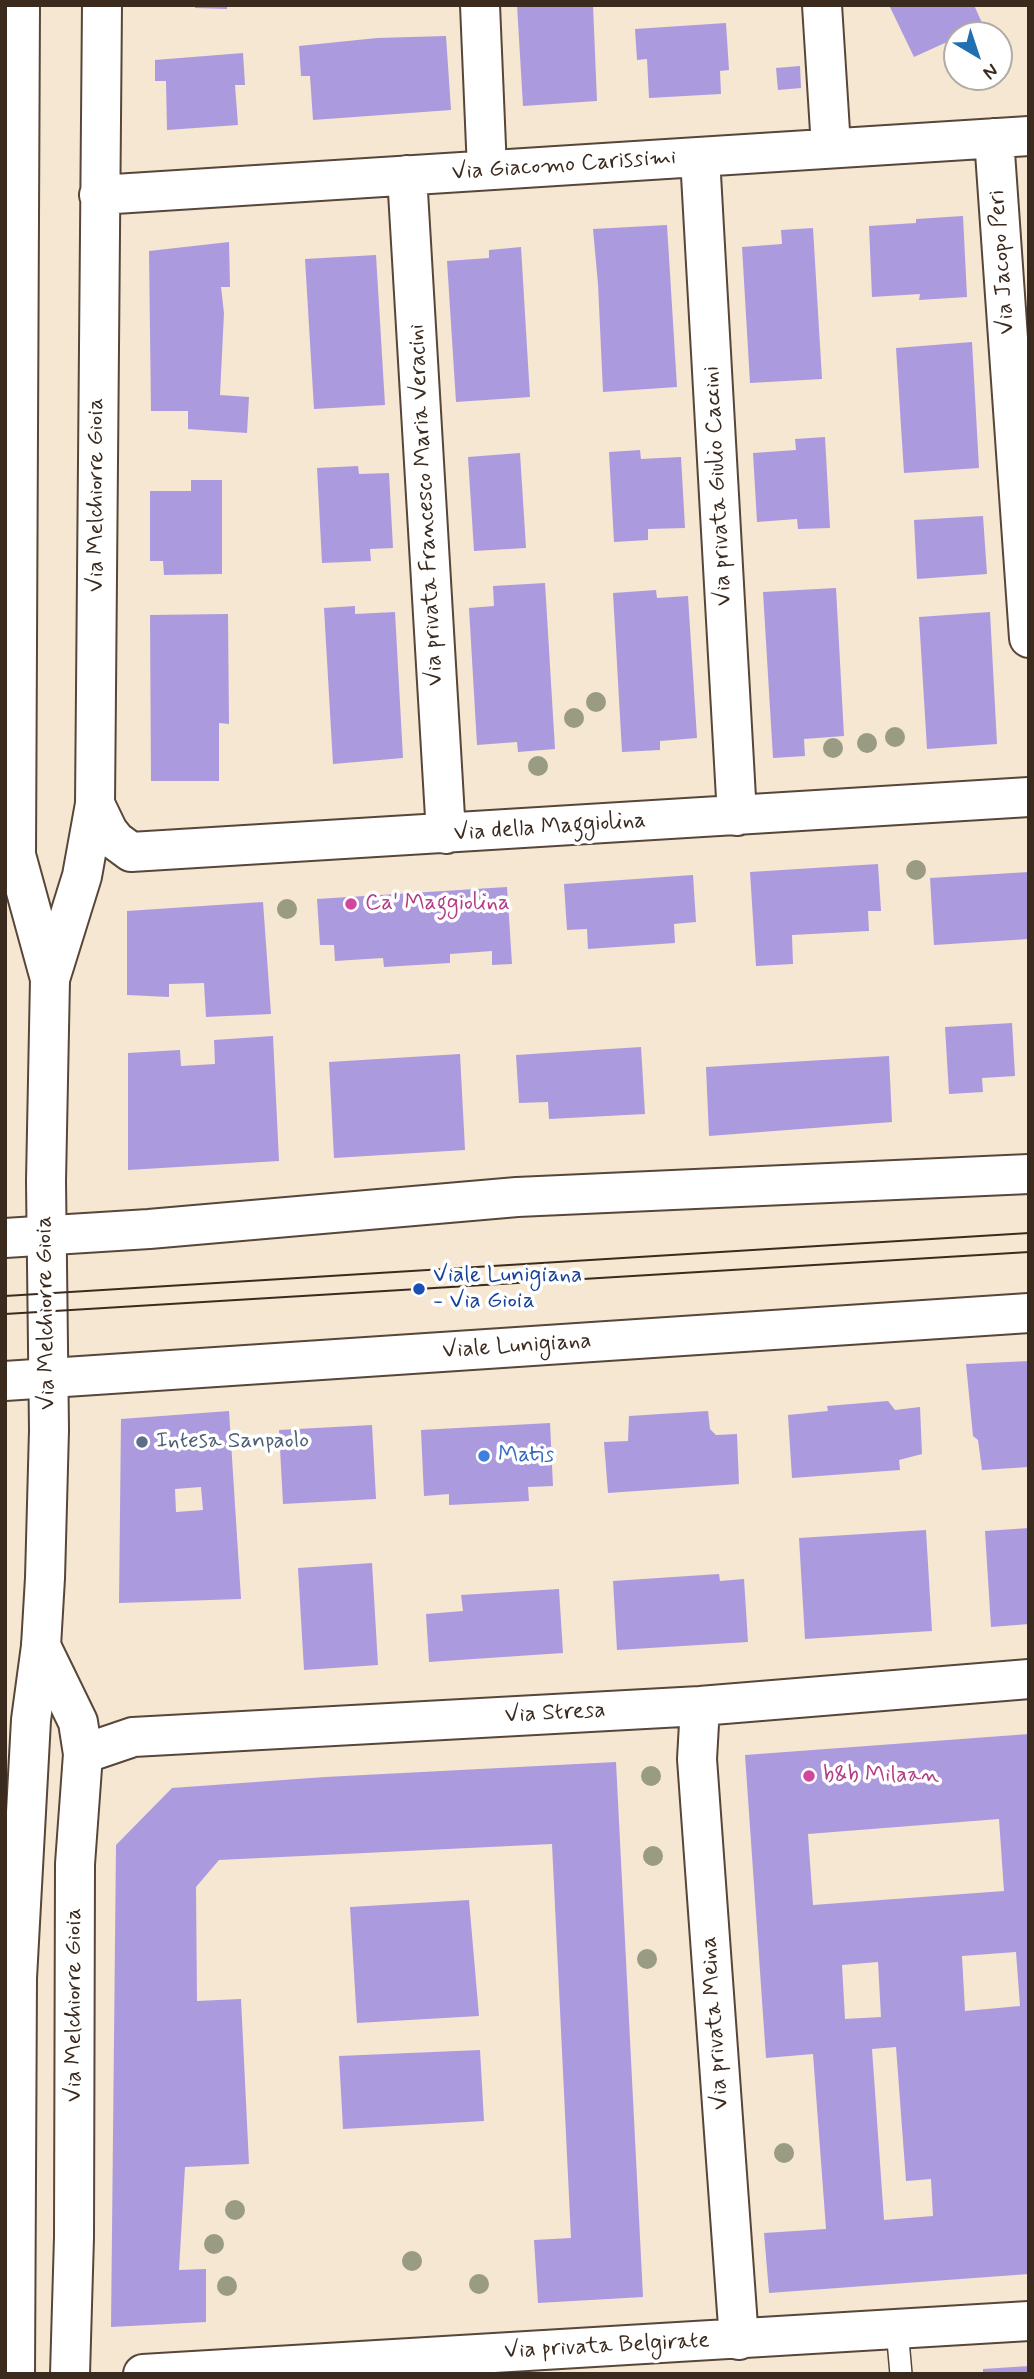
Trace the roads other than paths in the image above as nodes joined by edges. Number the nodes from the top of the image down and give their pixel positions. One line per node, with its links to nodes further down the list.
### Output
1 (20, 5): 16 (street, Via Melchiorre Gioia)
2 (102, 5): 10 (street, Via Melchiorre Gioia)
3 (480, 5): 8 (street)
4 (822, 5): 6 (street)
5 (1011, 137): 6 (street, Via Giacomo Carissimi); 11 (street, Via Jacopo Peri)
6 (831, 147): 7 (street, Via Giacomo Carissimi)
7 (700, 157): 8 (street, Via Giacomo Carissimi); 14 (street, Via privata Giulio Caccini)
8 (487, 170): 9 (street, Via Giacomo Carissimi)
9 (407, 175): 10 (street, Via Giacomo Carissimi); 15 (street, Via privata Francesco Maria Veracini)
10 (99, 195): 13 (street, Via Melchiorre Gioia)
11 (1029, 638)
12 (1029, 797): 14 (street, Via della Maggiolina)
13 (95, 804): 15 (street, Via della Maggiolina); 17 (street, Via Melchiorre Gioia)
14 (737, 816): 15 (street, Via della Maggiolina)
15 (446, 834)
16 (11, 872): 17 (street, Via Melchiorre Gioia)
17 (50, 979): 19 (street, Via Melchiorre Gioia)
18 (1029, 1174): 19 (street)
19 (46, 1236): 20 (street); 22 (street, Via Melchiorre Gioia)
20 (5, 1238)
21 (1029, 1313): 22 (street, Viale Lunigiana)
22 (48, 1378): 23 (street, Viale Lunigiana); 24 (street, Via Melchiorre Gioia)
23 (5, 1381)
24 (41, 1646): 27 (street, Via Melchiorre Gioia); 31 (street, Via Melchiorre Gioia)
25 (1029, 1679): 26 (street, Via Stresa)
26 (699, 1706): 27 (street, Via Stresa); 30 (street, Via privata Meina)
27 (83, 1754): 32 (street, Via Melchiorre Gioia)
28 (1029, 2321): 29 (street, Via privata Belgirate)
29 (897, 2329): 30 (street, Via privata Belgirate); 34 (lane)
30 (739, 2340): 33 (street, Via privata Belgirate)
31 (15, 2374)
32 (70, 2374)
33 (143, 2374)
34 (901, 2374)

